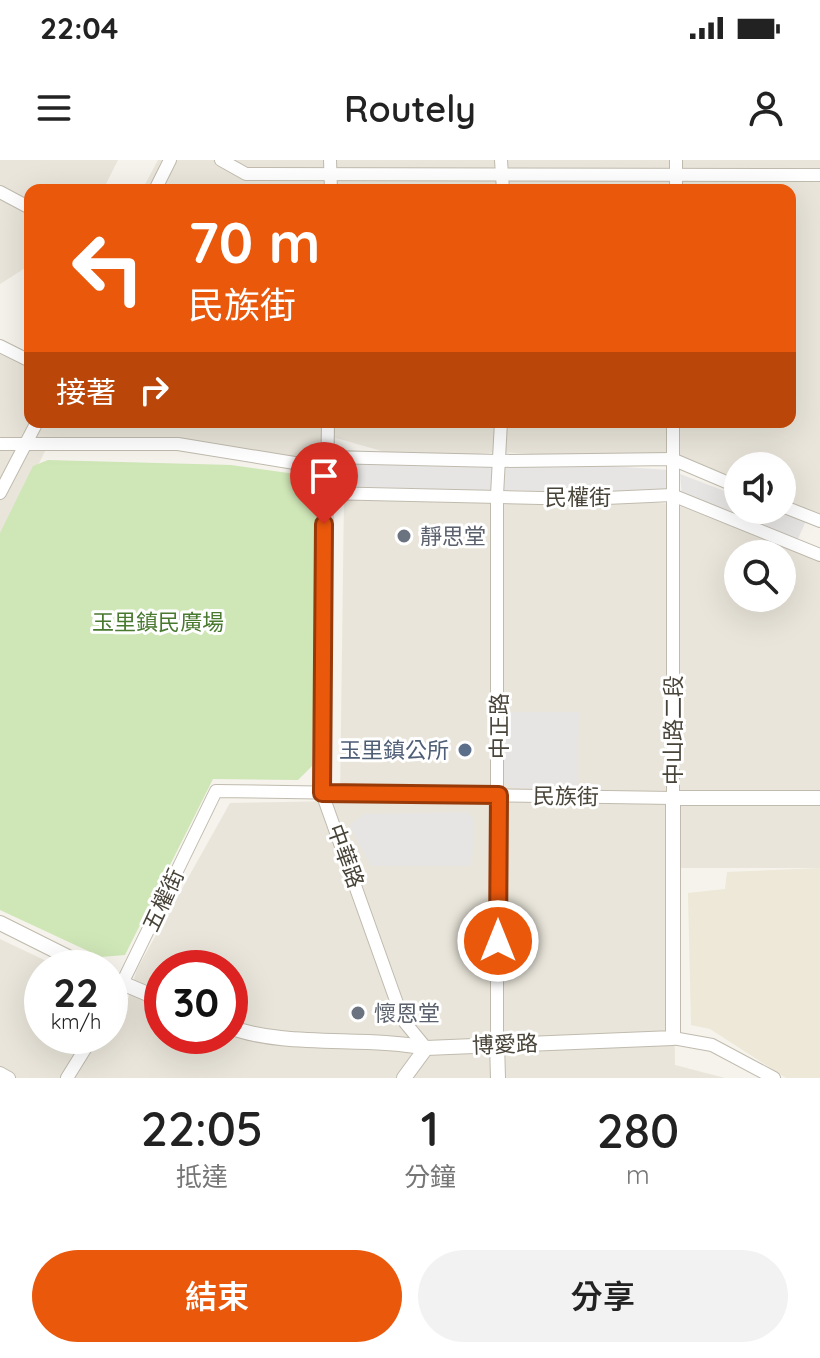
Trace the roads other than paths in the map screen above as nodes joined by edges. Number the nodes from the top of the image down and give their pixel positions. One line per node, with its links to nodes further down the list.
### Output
1 (170, 160): 8 (street)
2 (221, 160): 4 (street)
3 (676, 160): 7 (street)
4 (330, 166): 5 (street)
5 (501, 167): 7 (street)
6 (820, 175): 7 (street)
7 (676, 176): 9 (street)
8 (158, 184)
9 (676, 184)
10 (0, 192): 11 (street)
11 (24, 205)
12 (0, 346): 13 (street)
13 (24, 358)
14 (34, 428): 19 (street)
15 (328, 428): 22 (street, 中華路)
16 (501, 428): 21 (street, 中正路)
17 (673, 428): 20 (street, 中山路二段)
18 (0, 444): 19 (street, 民權街)
19 (24, 445): 22 (street, 民權街); 24 (street)
20 (672, 459): 21 (street, 民權街); 23 (street, 民權街); 27 (street, 中山路二段)
21 (499, 461): 22 (street, 民權街); 26 (street, 中正路)
22 (325, 462): 25 (street, 中華路)
23 (724, 481)
24 (0, 493)
25 (324, 493): 26 (street, 民權街); 32 (street, 中華路)
26 (497, 495): 27 (street, 民權街); 33 (street, 中正路)
27 (672, 495): 30 (street, 民權街); 34 (street, 中山路二段)
28 (796, 512): 29 (street)
29 (820, 521)
30 (820, 555)
31 (216, 791): 32 (street, 民族街); 38 (street, 五權街)
32 (322, 793): 33 (street, 民族街); 42 (street, 中華路)
33 (499, 795): 34 (street, 民族街); 41 (street, 中正路)
34 (673, 798): 35 (street, 民族街); 40 (street, 中山路二段)
35 (820, 798)
36 (0, 923): 37 (street)
37 (54, 950)
38 (128, 977)
39 (248, 1030): 42 (street, 博愛路)
40 (673, 1038): 41 (street, 博愛路); 49 (street, 博愛路)
41 (497, 1043): 42 (street, 博愛路); 48 (street, 中正路)
42 (426, 1048): 47 (street)
43 (82, 1054): 46 (street)
44 (0, 1073): 45 (street)
45 (9, 1078)
46 (67, 1078)
47 (404, 1078)
48 (498, 1078)
49 (774, 1078)

